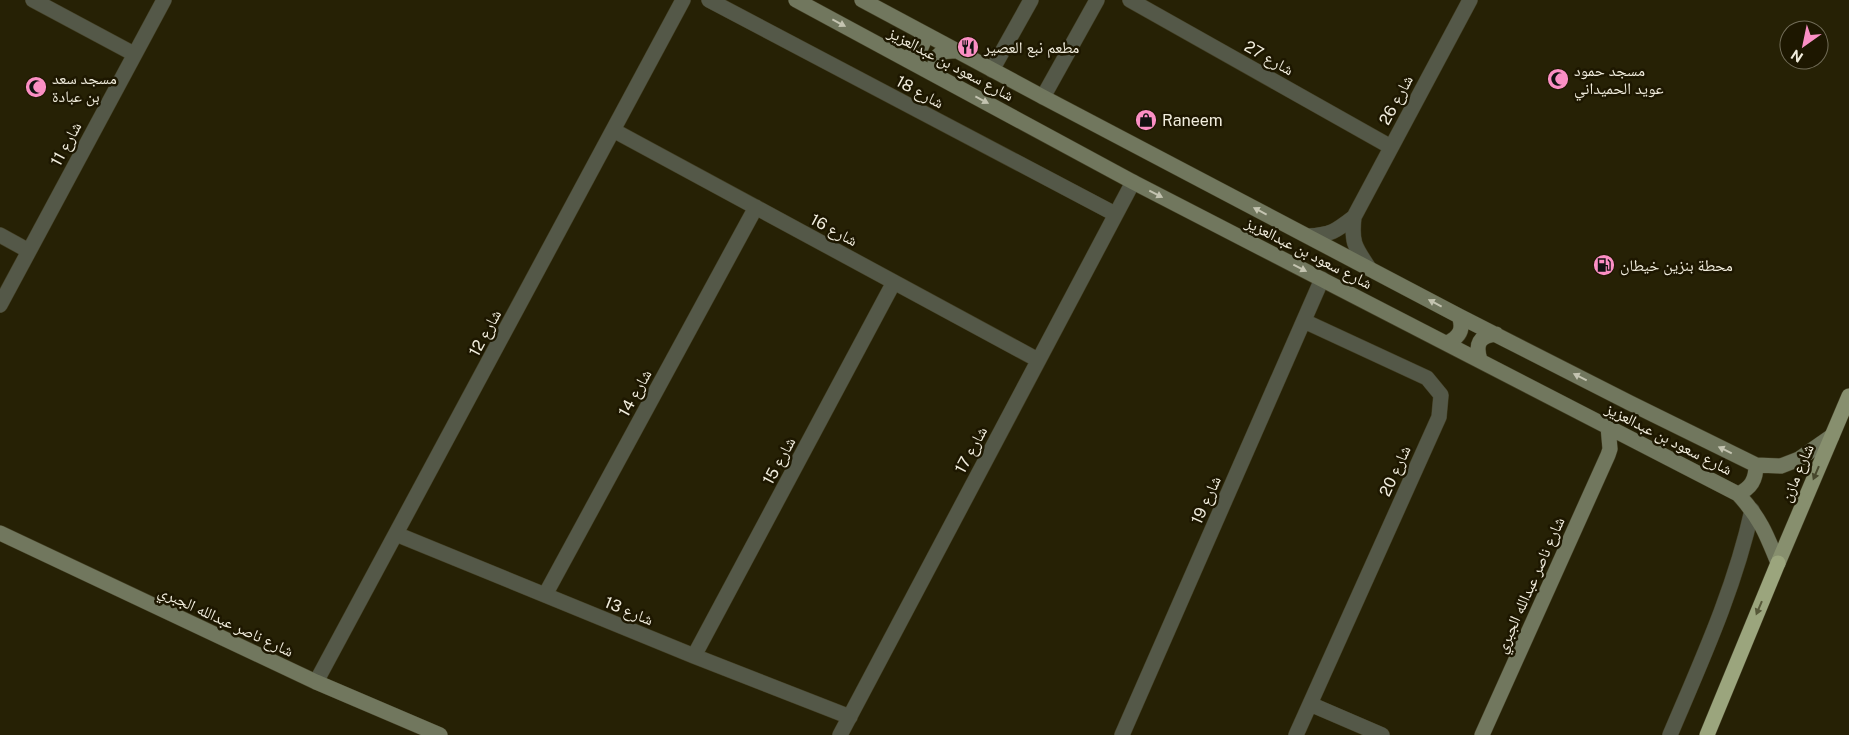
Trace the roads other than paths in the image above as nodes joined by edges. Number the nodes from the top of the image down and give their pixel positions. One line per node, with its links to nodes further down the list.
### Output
1 (33, 0): 13 (street)
2 (164, 0): 13 (street, شارع 11)
3 (683, 0): 18 (street, شارع 12)
4 (709, 0): 22 (street, شارع 18)
5 (796, 0): 14 (main road, شارع سعود بن عبدالعزيز, one-way to 14)
6 (862, 0): 11 (main road, شارع سعود بن عبدالعزيز)
7 (1030, 0): 15 (street)
8 (1097, 0): 17 (street)
9 (1130, 0): 19 (street, شارع 27)
10 (1470, 0): 19 (street, شارع 26)
11 (921, 32): 12 (main road, شارع سعود بن عبدالعزيز); 14 (main road)
12 (956, 51): 15 (main road, شارع سعود بن عبدالعزيز); 16 (main road)
13 (134, 54): 26 (street, شارع 11)
14 (905, 59): 16 (main road, شارع سعود بن عبدالعزيز)
15 (992, 70): 17 (main road, شارع سعود بن عبدالعزيز)
16 (934, 74): 20 (main road, شارع سعود بن عبدالعزيز, one-way to 20)
17 (1042, 97): 25 (main road, شارع سعود بن عبدالعزيز, one-way to 17)
18 (613, 130): 21 (street, شارع 16); 46 (street, شارع 12)
19 (1391, 147): 23 (street, شارع 26)
20 (1133, 182): 22 (street, شارع 17); 28 (main road, شارع سعود بن عبدالعزيز, one-way to 28)
21 (756, 207): 29 (street, شارع 16); 48 (street, شارع 14)
22 (1115, 214): 35 (street, شارع 17)
23 (1354, 218): 25 (street, شارع 26); 27 (street, شارع 26)
24 (0, 236): 26 (street)
25 (1308, 236): 27 (main road, شارع سعود بن عبدالعزيز)
26 (29, 251): 30 (street, شارع 11)
27 (1369, 268): 31 (main road, شارع سعود بن عبدالعزيز, one-way to 27)
28 (1322, 279): 32 (street, شارع 19); 34 (main road, شارع سعود بن عبدالعزيز)
29 (894, 282): 35 (street, شارع 16); 49 (street, شارع 15)
30 (0, 305)
31 (1459, 316): 33 (main road, شارع سعود بن عبدالعزيز); 34 (main road)
32 (1304, 320): 51 (street, شارع 20); 55 (street, شارع 19)
33 (1496, 334): 36 (main road); 42 (main road, شارع سعود بن عبدالعزيز, one-way to 33)
34 (1447, 343): 36 (main road, شارع سعود بن عبدالعزيز)
35 (1038, 360): 52 (street, شارع 17)
36 (1480, 360): 38 (main road, شارع سعود بن عبدالعزيز)
37 (1849, 396): 39 (main road, شارع مازن)
38 (1608, 426): 40 (main road, شارع سعود بن عبدالعزيز); 41 (main road, شارع ناصر عبدالله الجبري)
39 (1832, 436): 42 (main road, شارع سعود بن عبدالعزيز); 47 (main road, شارع مازن, one-way to 47)
40 (1630, 438): 41 (main road); 43 (main road, شارع سعود بن عبدالعزيز)
41 (1610, 449): 58 (main road, شارع ناصر عبدالله الجبري)
42 (1756, 465): 43 (main road)
43 (1738, 494): 44 (main road, شارع سعود بن عبدالعزيز)
44 (1752, 510): 47 (main road, شارع سعود بن عبدالعزيز); 59 (street)
45 (0, 533): 50 (main road, شارع ناصر عبدالله الجبري)
46 (396, 534): 48 (street, شارع 13); 50 (street, شارع 12)
47 (1778, 563): 60 (highway, one-way to 60)
48 (545, 595): 49 (street, شارع 13)
49 (694, 656): 52 (street, شارع 13)
50 (316, 682): 53 (main road, شارع ناصر عبدالله الجبري)
51 (1310, 704): 56 (street, شارع 20); 57 (street)
52 (850, 717): 54 (street, شارع 17)
53 (440, 735)
54 (840, 735)
55 (1122, 735)
56 (1296, 735)
57 (1382, 735)
58 (1482, 735)
59 (1670, 735)
60 (1707, 735)

